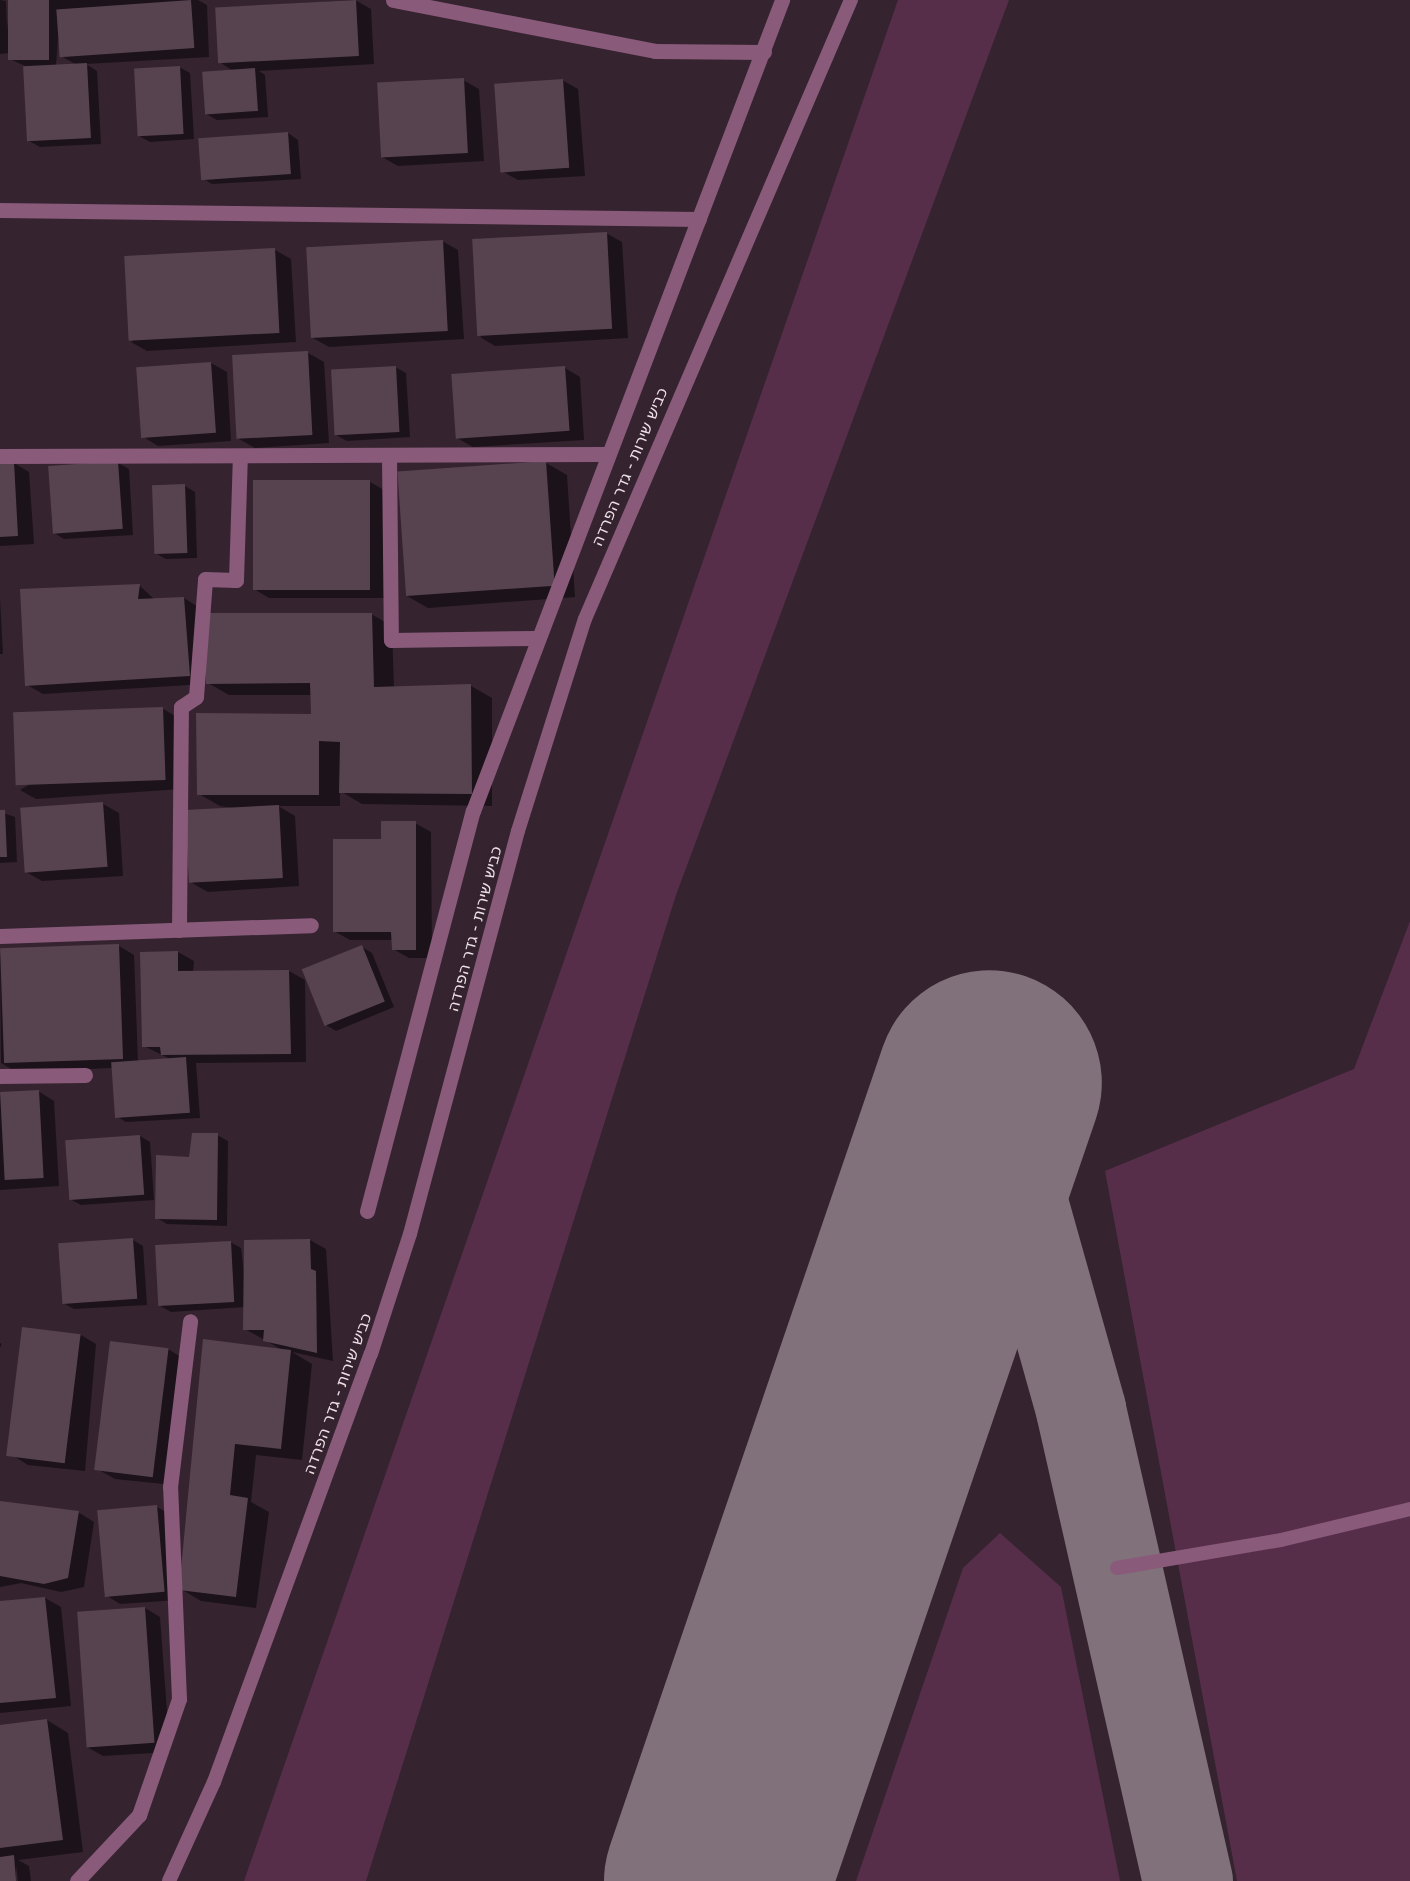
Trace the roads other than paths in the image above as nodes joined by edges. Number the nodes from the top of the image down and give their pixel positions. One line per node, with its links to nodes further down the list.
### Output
1 (393, 0): 4 (street)
2 (782, 0): 4 (street)
3 (851, 0): 22 (lane, כביש שירות - גדר הפרדה)
4 (764, 52): 6 (street)
5 (0, 210): 6 (street)
6 (699, 219): 7 (street)
7 (605, 454): 10 (street); 11 (street)
8 (0, 456): 9 (street)
9 (240, 456): 10 (street); 13 (street)
10 (389, 457): 11 (street)
11 (536, 638): 17 (street)
12 (311, 925): 13 (street)
13 (179, 930): 14 (street)
14 (0, 936)
15 (85, 1075): 16 (street)
16 (0, 1076)
17 (367, 1211)
18 (190, 1322): 21 (street)
19 (1410, 1509): 20 (lane)
20 (1117, 1568)
21 (77, 1881)
22 (170, 1881)

